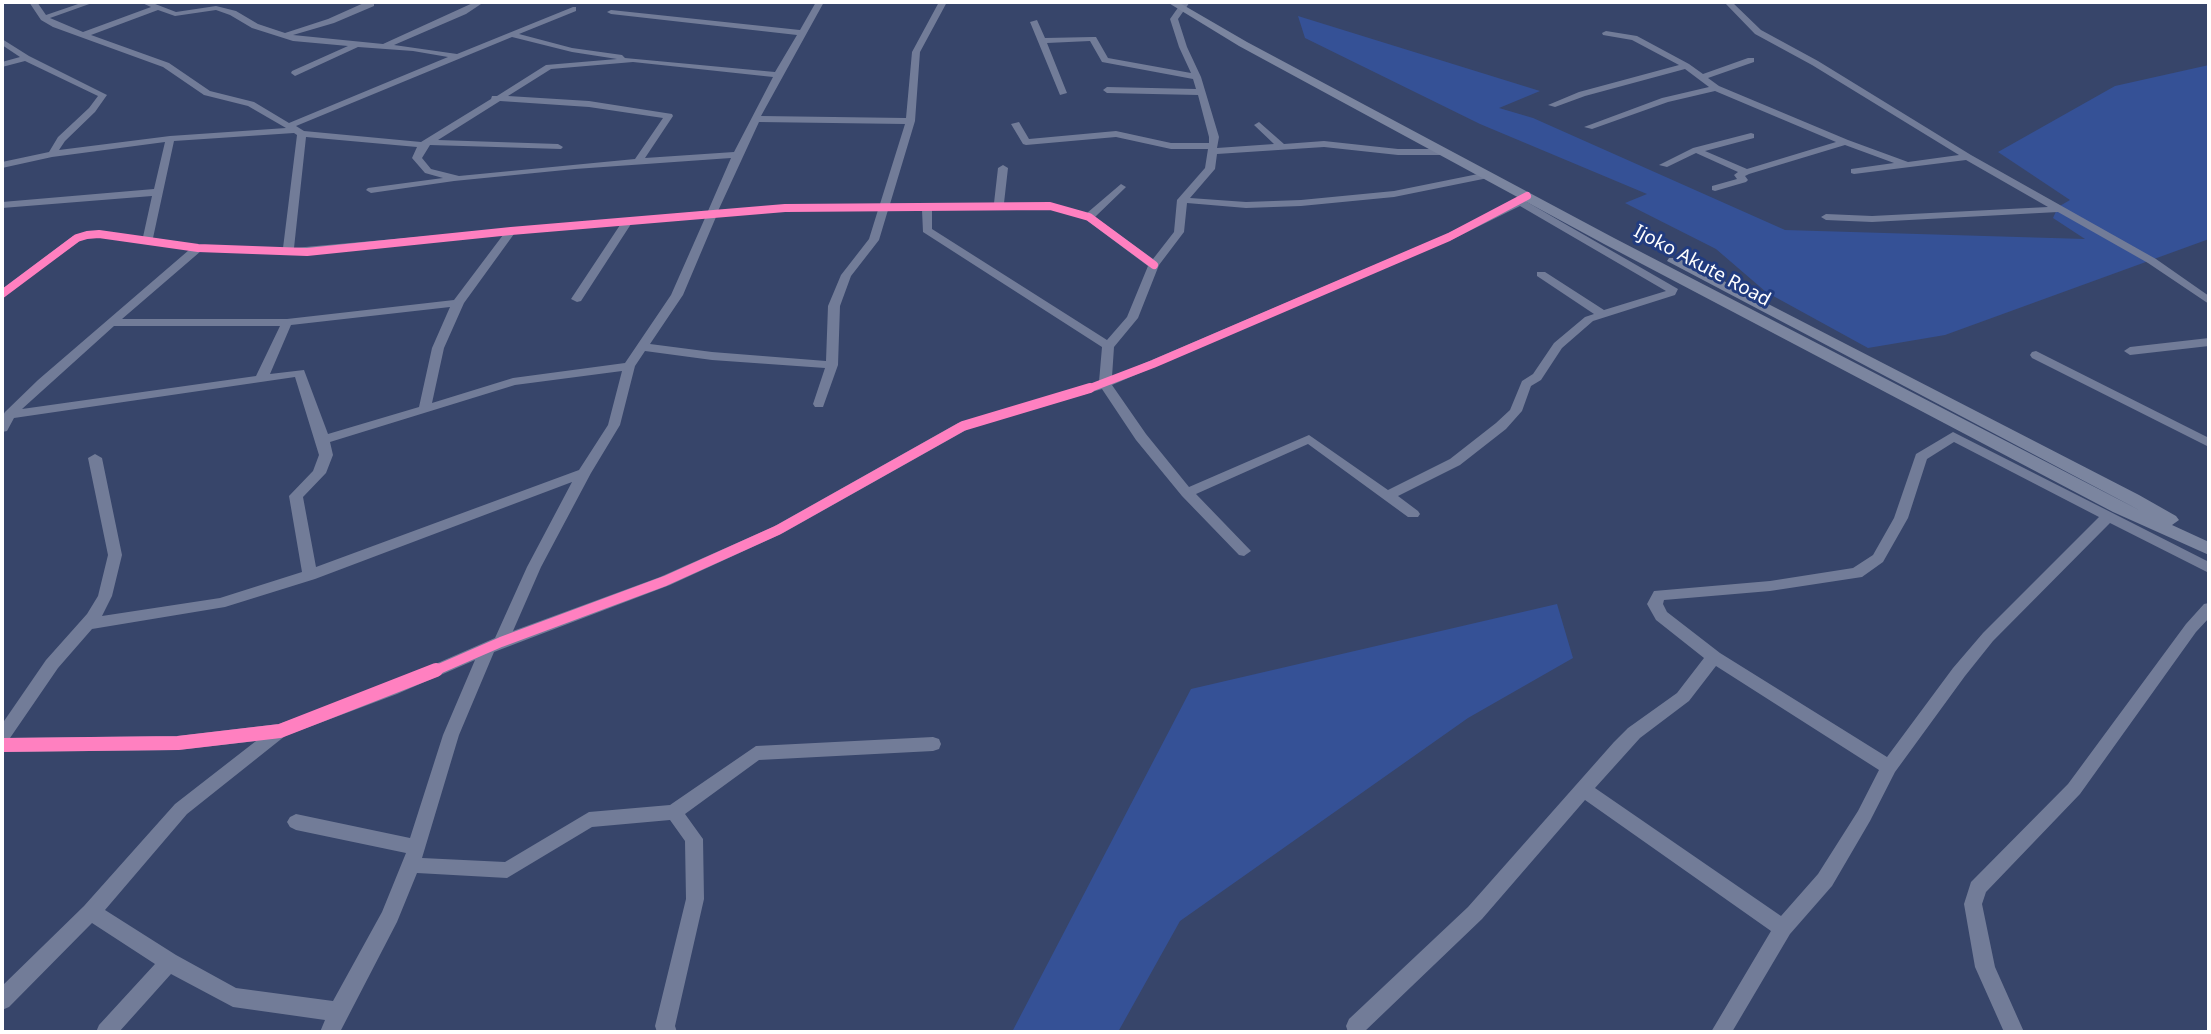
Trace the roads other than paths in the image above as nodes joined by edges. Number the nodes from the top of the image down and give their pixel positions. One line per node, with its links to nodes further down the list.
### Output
1 (33, 2): 13 (street)
2 (91, 2): 13 (street)
3 (370, 2): 19 (street)
4 (480, 2): 23 (street)
5 (808, 2): 6 (street)
6 (820, 2): 15 (street)
7 (943, 2): 41 (street)
8 (1728, 2): 57 (street)
9 (151, 4): 17 (street); 19 (street)
10 (1180, 4): 32 (street); 54 (main road, Ijoko Akute Road); 83 (main road, Ijoko Akute Road)
11 (573, 9): 18 (street)
12 (611, 12): 15 (street)
13 (44, 18): 17 (street)
14 (1034, 22): 21 (street)
15 (802, 33): 31 (street)
16 (1606, 33): 29 (street)
17 (83, 35): 45 (street)
18 (513, 35): 24 (street); 26 (street)
19 (285, 36): 22 (street)
20 (2, 41): 25 (street)
21 (1042, 41): 32 (street); 37 (street)
22 (356, 46): 23 (street); 30 (street)
23 (384, 47): 24 (street)
24 (460, 57): 45 (street)
25 (26, 58): 28 (street); 55 (street)
26 (633, 60): 31 (street); 38 (street)
27 (1751, 60): 33 (street)
28 (2, 65)
29 (1686, 66): 33 (street); 39 (street)
30 (295, 73)
31 (778, 75): 40 (street)
32 (1197, 77): 36 (street)
33 (1701, 78): 34 (street)
34 (1716, 88): 44 (street); 48 (street)
35 (1107, 90): 36 (street)
36 (1200, 92): 52 (street)
37 (1063, 93)
38 (495, 98): 49 (street); 58 (street)
39 (1552, 105)
40 (757, 119): 41 (street); 56 (street)
41 (910, 121): 75 (street)
42 (1016, 124): 52 (street)
43 (1259, 125): 50 (street)
44 (1589, 127)
45 (297, 130): 47 (street); 49 (street); 86 (street)
46 (1751, 136): 53 (street)
47 (170, 139): 55 (street); 70 (street)
48 (1845, 142): 61 (street); 64 (street)
49 (425, 143): 51 (street); 66 (street)
50 (1281, 146): 52 (street); 54 (street)
51 (558, 147)
52 (1213, 149): 72 (street)
53 (1696, 150): 60 (street); 64 (street)
54 (1443, 152): 65 (main road, Ijoko Akute Road)
55 (52, 154): 59 (street)
56 (737, 155): 58 (street); 78 (street)
57 (1968, 157): 61 (street); 77 (street)
58 (638, 161): 66 (street)
59 (2, 164)
60 (1664, 165)
61 (1907, 165): 63 (street)
62 (1003, 168): 74 (street)
63 (1854, 171)
64 (1746, 172): 68 (street)
65 (1488, 175): 71 (main road, Ijoko Akute Road); 72 (street)
66 (458, 179): 69 (street)
67 (1121, 187): 80 (street)
68 (1715, 188)
69 (371, 190)
70 (159, 192): 73 (street); 84 (street)
71 (1524, 199): 83 (main road, Ijoko Akute Road); 93 (street); 104 (street)
72 (1182, 200): 87 (street)
73 (2, 205)
74 (999, 205): 76 (street); 80 (street)
75 (884, 207): 76 (street); 78 (street); 101 (street)
76 (926, 207): 97 (street)
77 (2063, 209): 79 (street); 91 (street)
78 (710, 214): 81 (street); 98 (street)
79 (1826, 216)
80 (1089, 217): 87 (street)
81 (628, 221): 82 (street); 90 (street)
82 (511, 231): 86 (street); 92 (street)
83 (1616, 238): 115 (main road, Ijoko Akute Road)
84 (146, 242): 85 (street); 89 (street)
85 (198, 247): 86 (street); 95 (street)
86 (288, 253)
87 (1154, 265): 97 (street)
88 (1541, 274): 93 (street)
89 (2, 294)
90 (577, 299)
91 (2209, 301)
92 (458, 303): 94 (street); 106 (street)
93 (1602, 314): 114 (street)
94 (287, 322): 95 (street); 103 (street)
95 (113, 323): 107 (street)
96 (2209, 342): 99 (street)
97 (1108, 346): 104 (street)
98 (642, 347): 101 (street); 102 (street)
99 (2130, 351)
100 (2036, 355): 110 (street)
101 (832, 365): 105 (street)
102 (629, 366): 106 (street); 112 (street)
103 (261, 379): 107 (street); 109 (street)
104 (1105, 384): 113 (street); 123 (street)
105 (819, 404)
106 (425, 408): 109 (street)
107 (9, 415): 108 (street)
108 (2, 428)
109 (323, 440): 120 (street)
110 (2209, 443)
111 (96, 458): 122 (street)
112 (584, 473): 120 (street); 123 (street)
113 (1187, 493): 114 (street); 118 (street)
114 (1387, 496): 116 (street)
115 (2120, 508): 117 (main road, Ijoko Akute Road); 119 (street); 124 (street); 129 (street)
116 (1413, 514)
117 (2209, 547)
118 (1244, 551)
119 (2209, 568)
120 (310, 575): 122 (street)
121 (2209, 608): 144 (street)
122 (88, 624): 126 (street)
123 (494, 646): 125 (street); 133 (street)
124 (1714, 657): 129 (street); 130 (street)
125 (280, 731): 128 (street); 134 (street)
126 (2, 737)
127 (933, 744): 131 (street)
128 (2, 745)
129 (1889, 767): 135 (street)
130 (1584, 790): 135 (street); 139 (street)
131 (674, 812): 133 (street); 142 (street)
132 (296, 822): 133 (street)
133 (413, 856): 138 (street)
134 (91, 912): 136 (street); 137 (street)
135 (1783, 928): 143 (street)
136 (169, 962): 138 (street); 140 (street)
137 (2, 1000)
138 (338, 1012): 141 (street)
139 (1356, 1026)
140 (106, 1032)
141 (330, 1032)
142 (667, 1032)
143 (1722, 1032)
144 (2014, 1032)

